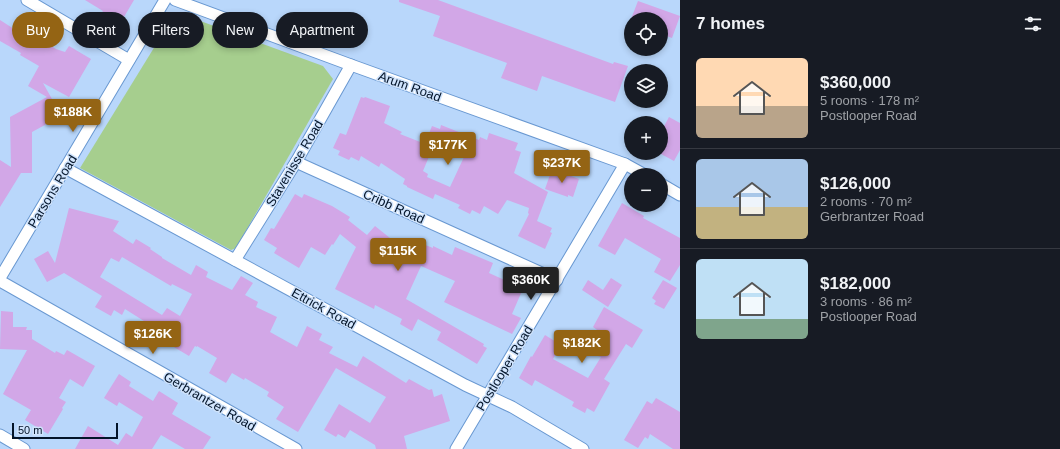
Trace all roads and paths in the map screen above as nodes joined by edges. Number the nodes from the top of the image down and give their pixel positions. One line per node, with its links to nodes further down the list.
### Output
1 (27, 0): 4 (street)
2 (165, 0): 4 (street, Parsons Road)
3 (175, 0): 5 (street, Arum Road)
4 (129, 60): 8 (street, Parsons Road)
5 (351, 65): 6 (street, Stavenisse Road); 7 (street, Arum Road)
6 (296, 162): 12 (street, Stavenisse Road); 14 (street, Cribb Road)
7 (625, 164): 9 (street, Arum Road); 14 (street, Postlooper Road)
8 (65, 168): 12 (street, Ettrick Road); 13 (street, Parsons Road)
9 (632, 168)
10 (668, 188): 11 (street)
11 (680, 195)
12 (235, 260): 15 (street, Ettrick Road)
13 (0, 279): 18 (street, Gerbrantzer Road)
14 (557, 280): 15 (street, Postlooper Road)
15 (487, 396): 19 (street, Postlooper Road); 20 (street, Ettrick Road)
16 (0, 435): 17 (street)
17 (24, 449)
18 (296, 449)
19 (456, 449)
20 (583, 449)

